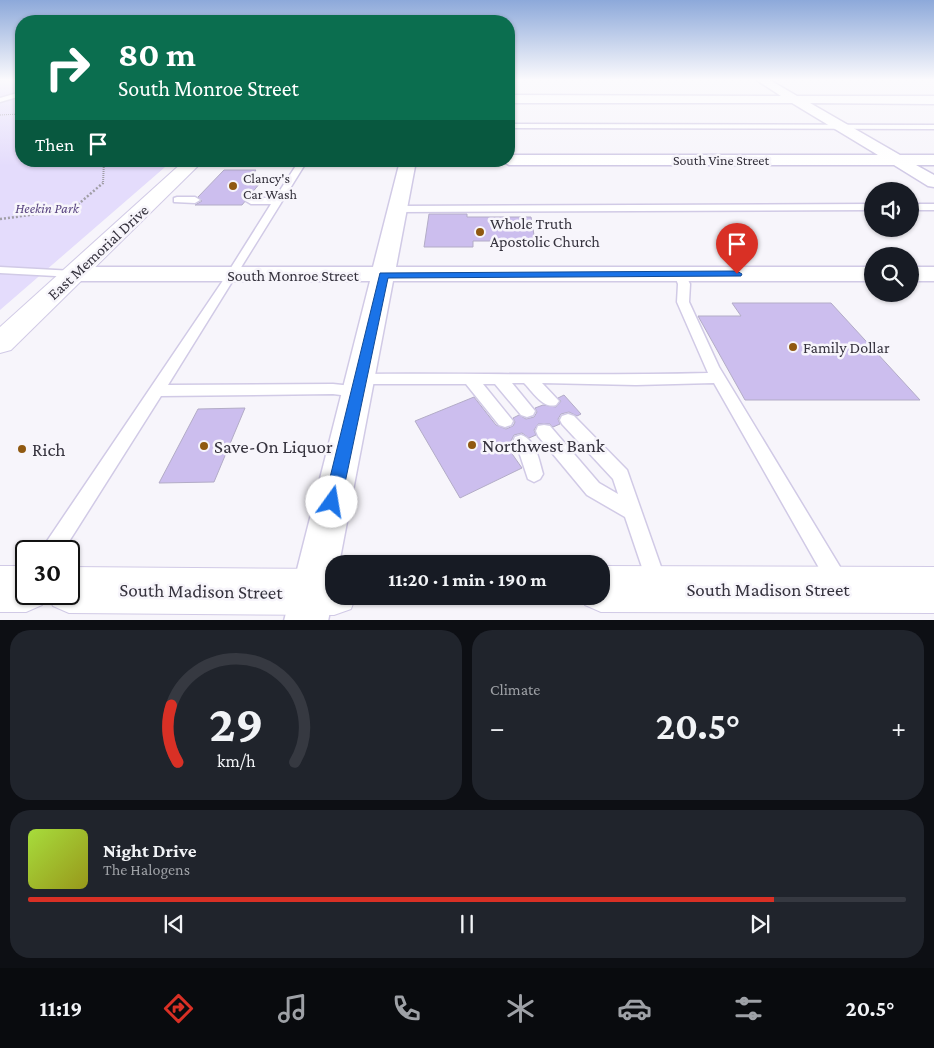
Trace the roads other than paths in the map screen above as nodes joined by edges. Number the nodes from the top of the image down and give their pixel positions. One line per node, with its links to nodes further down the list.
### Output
1 (809, 108): 3 (street)
2 (515, 126): 3 (lane)
3 (840, 126): 4 (lane); 6 (street)
4 (934, 126)
5 (515, 160): 6 (street, South Vine Street)
6 (897, 160): 7 (street, South Vine Street); 11 (street)
7 (934, 160)
8 (189, 167): 21 (main road, East Memorial Drive)
9 (299, 167): 15 (lane)
10 (407, 167): 19 (street)
11 (934, 182)
12 (177, 200): 13 (lane)
13 (195, 200)
14 (251, 201): 15 (lane)
15 (277, 201): 26 (lane)
16 (864, 207): 19 (lane)
17 (919, 207): 18 (lane)
18 (934, 207)
19 (398, 209): 27 (street)
20 (0, 270): 21 (lane)
21 (74, 274): 26 (street, South Monroe Street); 28 (main road, East Memorial Drive)
22 (680, 274): 23 (street, South Monroe Street); 27 (street, South Monroe Street); 32 (lane)
23 (864, 274)
24 (919, 274): 25 (street)
25 (934, 274)
26 (232, 275): 27 (street, South Monroe Street); 34 (lane)
27 (384, 275): 33 (street)
28 (0, 343)
29 (470, 378): 30 (lane); 33 (lane); 38 (lane)
30 (499, 378): 31 (lane); 36 (lane)
31 (528, 378): 32 (lane); 35 (lane)
32 (718, 378): 48 (lane)
33 (358, 385): 34 (lane); 51 (street)
34 (156, 391): 43 (lane)
35 (550, 401)
36 (527, 411)
37 (568, 420): 42 (lane)
38 (505, 421)
39 (544, 431): 42 (lane)
40 (521, 442): 41 (lane)
41 (534, 474)
42 (632, 510): 47 (lane)
43 (59, 540)
44 (0, 589): 45 (main road)
45 (15, 589)
46 (610, 589): 47 (main road, South Madison Street)
47 (658, 589): 48 (main road, South Madison Street)
48 (843, 590): 49 (main road, South Madison Street)
49 (934, 590)
50 (80, 591): 51 (main road, South Madison Street)
51 (317, 602)

